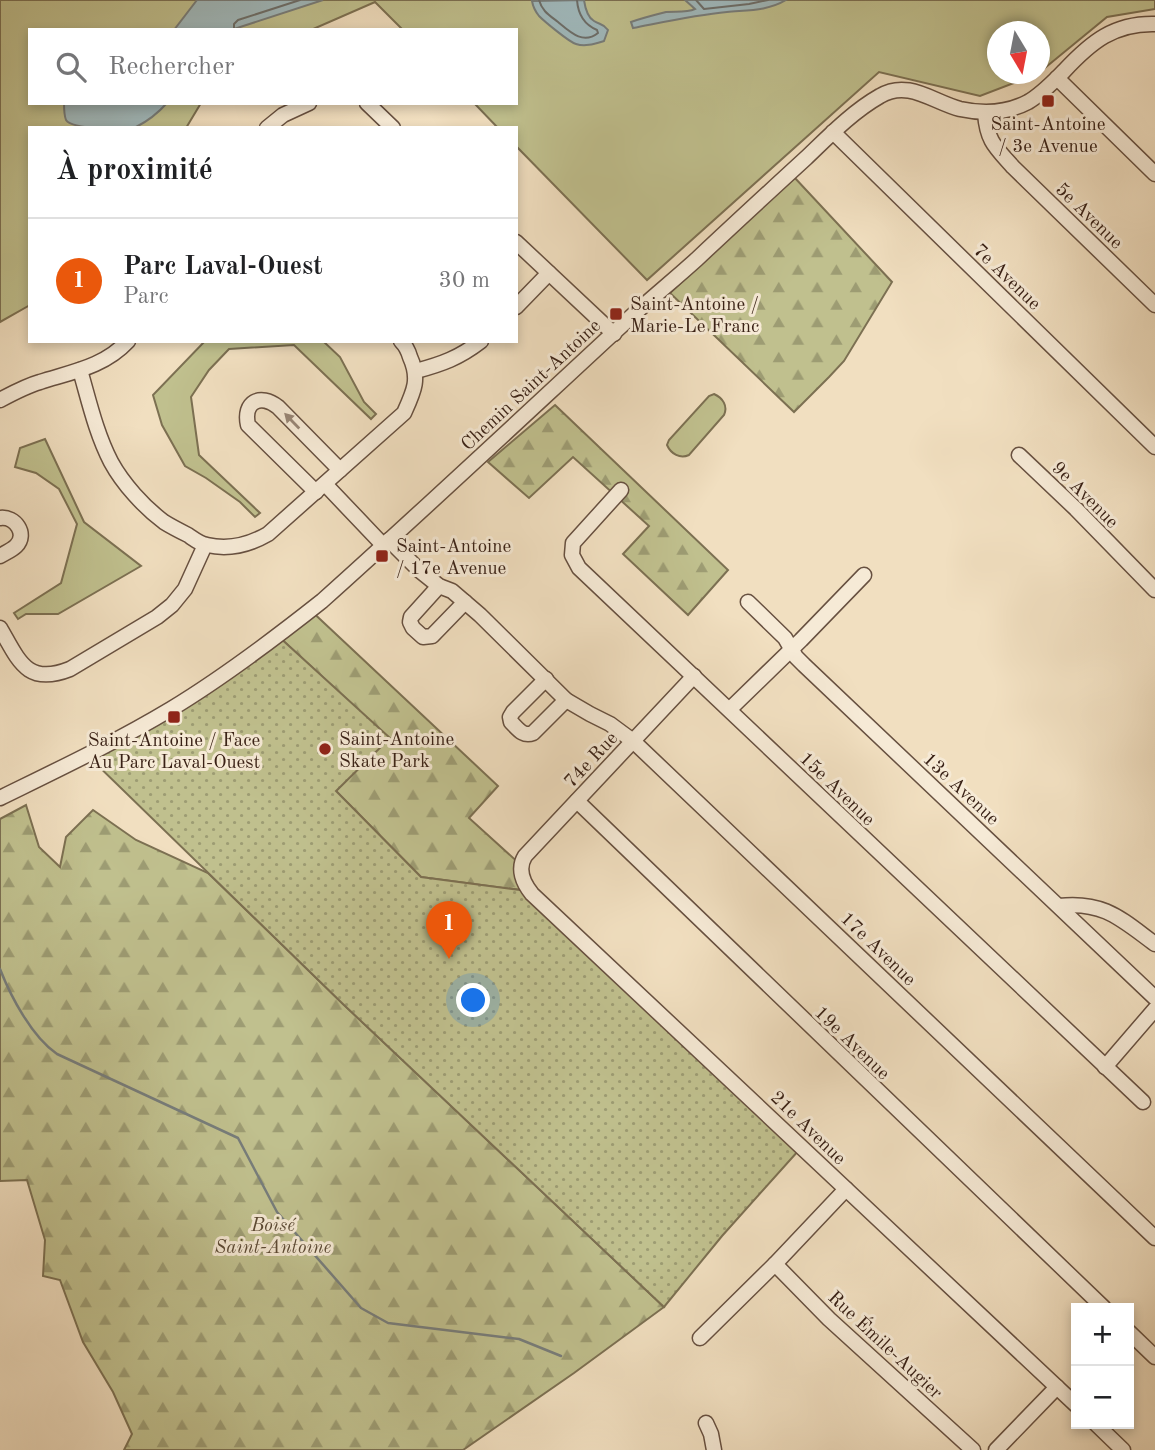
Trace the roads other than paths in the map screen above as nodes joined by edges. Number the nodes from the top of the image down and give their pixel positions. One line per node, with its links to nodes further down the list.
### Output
1 (1155, 24): 2 (street, Chemin Saint-Antoine)
2 (1057, 78): 5 (street, Chemin Saint-Antoine); 9 (street)
3 (305, 105): 6 (street)
4 (369, 105): 7 (street)
5 (985, 113): 8 (street, Chemin Saint-Antoine); 13 (street, 5e Avenue)
6 (269, 126)
7 (391, 126)
8 (833, 132): 14 (street, Chemin Saint-Antoine); 21 (street, 7e Avenue)
9 (1155, 174)
10 (518, 244): 11 (street)
11 (549, 273): 12 (street); 14 (street)
12 (518, 305)
13 (1155, 305)
14 (614, 334): 27 (street, Chemin Saint-Antoine)
15 (126, 343): 18 (street)
16 (403, 343): 19 (street)
17 (478, 343): 19 (street)
18 (80, 370): 20 (street); 28 (street)
19 (416, 370): 23 (street)
20 (0, 400)
21 (1155, 447)
22 (1019, 455): 32 (street, 9e Avenue)
23 (340, 470): 24 (street); 24 (street, 17e Avenue, one-way to 24)
24 (320, 488): 27 (street, 17e Avenue); 28 (street)
25 (621, 491): 37 (street, 15e Avenue)
26 (0, 518): 29 (street)
27 (386, 542): 31 (street, 17e Avenue); 42 (street, Chemin Saint-Antoine)
28 (205, 545): 35 (street)
29 (0, 556)
30 (864, 575): 36 (street)
31 (439, 586): 33 (street, 17e Avenue); 33 (street)
32 (1155, 590)
33 (465, 602): 38 (street, 17e Avenue)
34 (748, 602): 36 (street, 13e Avenue)
35 (0, 628)
36 (792, 649): 40 (street); 45 (street, 13e Avenue)
37 (694, 676): 40 (street, 15e Avenue); 41 (street, 74e Rue)
38 (546, 679): 39 (street, 17e Avenue); 39 (street)
39 (566, 700): 41 (street, 17e Avenue)
40 (730, 709): 49 (street, 15e Avenue)
41 (634, 741): 43 (street, 74e Rue); 52 (street, 17e Avenue)
42 (0, 798)
43 (577, 801): 44 (street, 74e Rue); 54 (street, 19e Avenue)
44 (521, 872): 51 (street, 21e Avenue)
45 (1059, 906): 46 (street); 47 (street, 13e Avenue)
46 (1155, 944)
47 (1155, 998)
48 (1155, 1009): 49 (street)
49 (1105, 1067): 50 (street, 15e Avenue)
50 (1143, 1102)
51 (846, 1189): 53 (street); 58 (street, 21e Avenue)
52 (1155, 1238)
53 (775, 1264): 56 (street); 63 (street, Rue Émile-Augier)
54 (1099, 1303)
55 (1134, 1337): 57 (street)
56 (700, 1338)
57 (1155, 1357)
58 (1057, 1387): 59 (street, 21e Avenue); 64 (street)
59 (1071, 1400)
60 (706, 1423): 62 (street)
61 (1101, 1429): 65 (street)
62 (714, 1450)
63 (973, 1450)
64 (996, 1450)
65 (1123, 1450)

